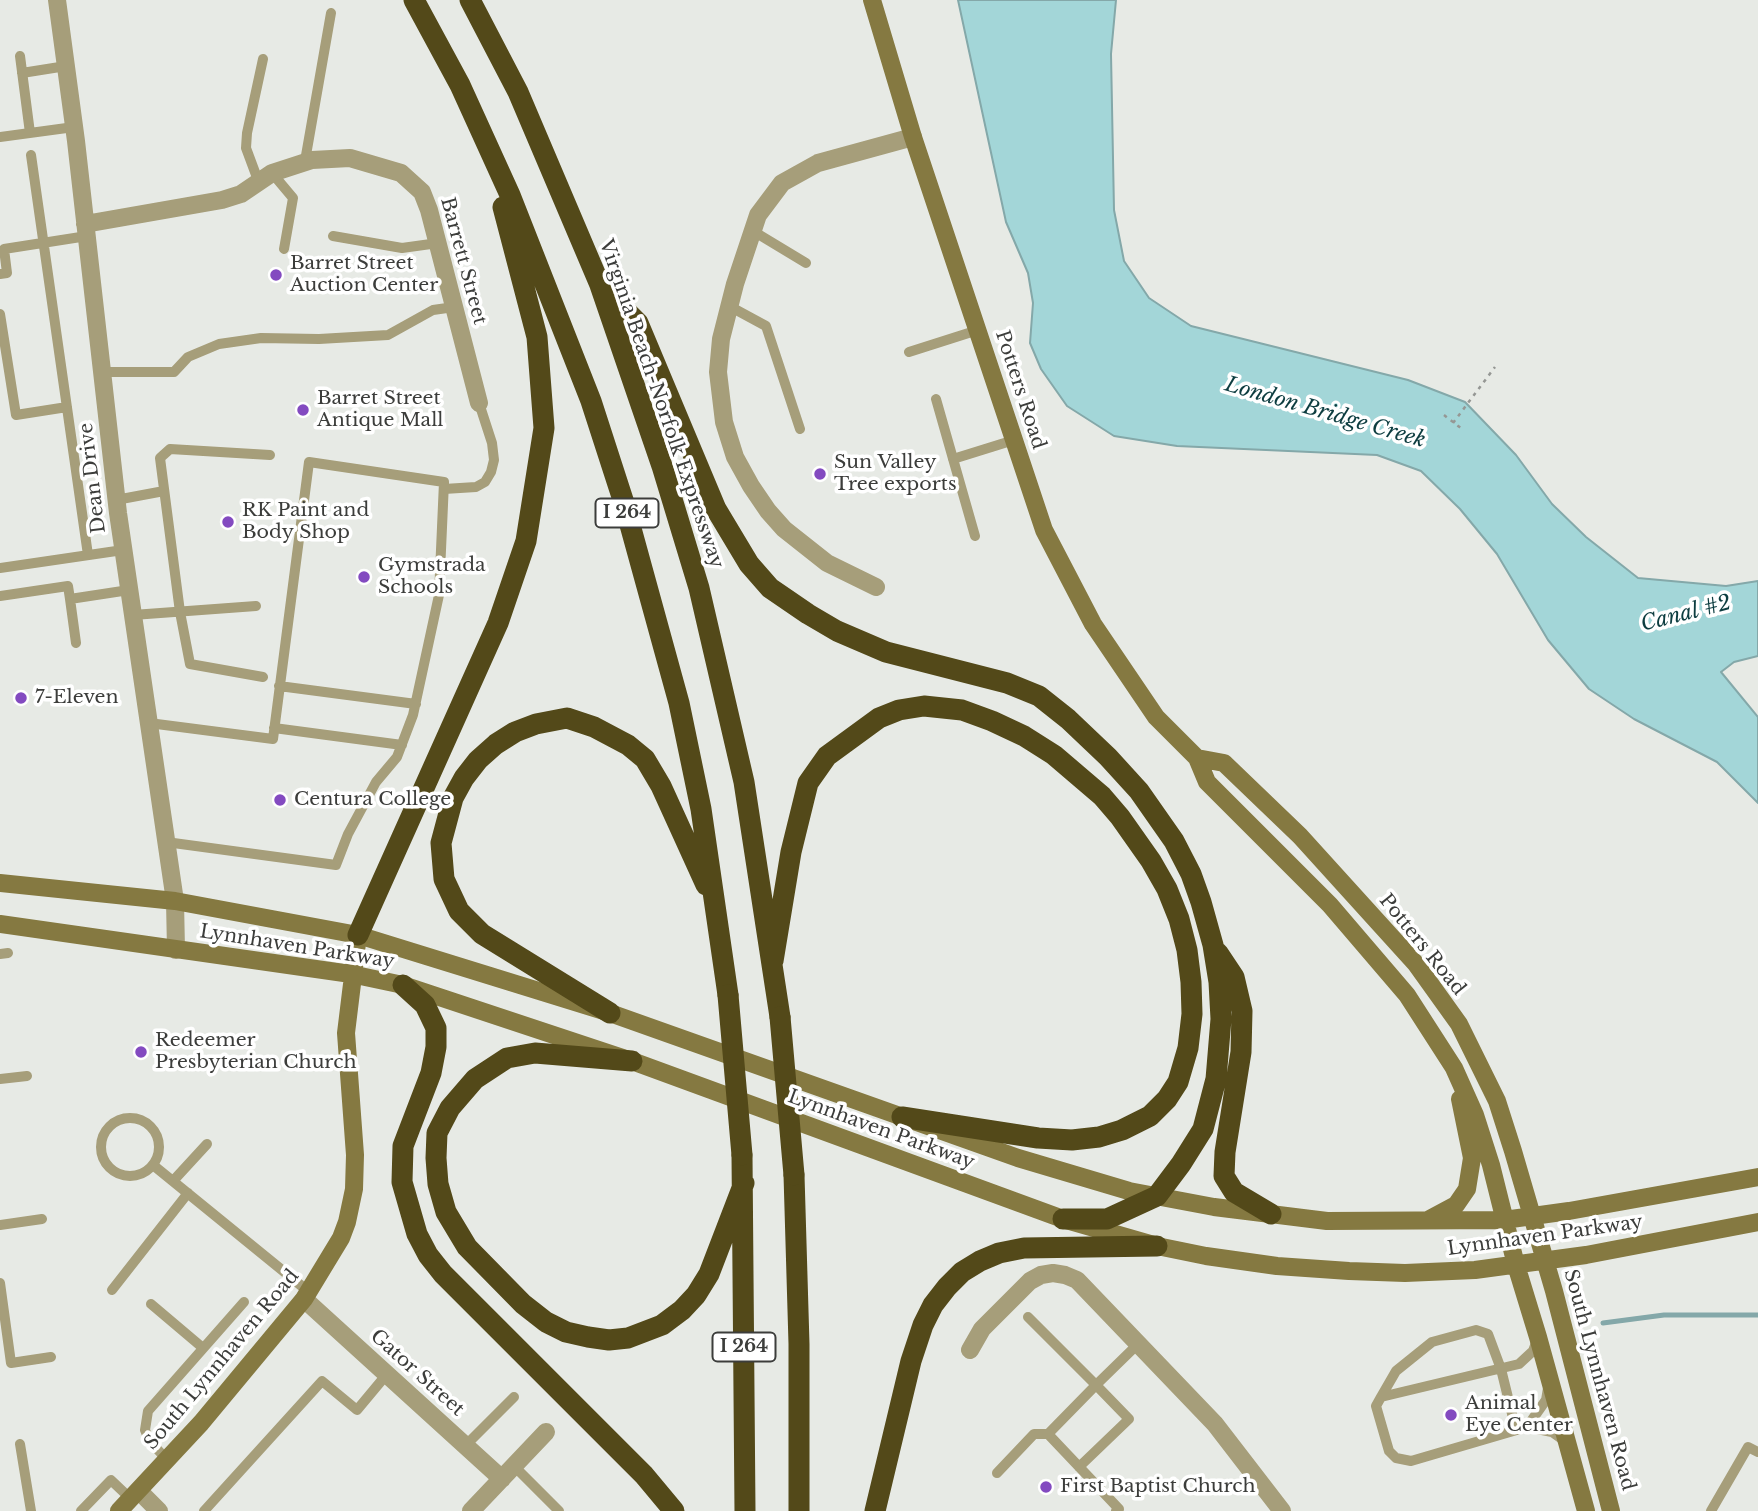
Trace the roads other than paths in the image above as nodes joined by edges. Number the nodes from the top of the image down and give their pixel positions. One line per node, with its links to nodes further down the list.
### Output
1 (57, 0): 8 (street, Dean Drive)
2 (414, 0): 13 (highway, I 264)
3 (470, 0): 26 (highway, Virginia Beach-Norfolk Expressway / I 264)
4 (872, 0): 14 (main road, Potters Road)
5 (331, 13): 16 (lane)
6 (20, 56): 9 (lane)
7 (263, 59): 17 (lane)
8 (66, 66): 9 (lane); 10 (street, Dean Drive)
9 (22, 73): 11 (lane)
10 (74, 127): 11 (lane); 18 (street, Dean Drive)
11 (30, 133): 12 (lane)
12 (0, 137)
13 (484, 137): 65 (highway, I 264); 67 (highway)
14 (913, 137): 19 (street); 30 (main road, Potters Road)
15 (31, 155): 22 (lane)
16 (305, 161): 17 (street, Barrett Street); 21 (street, Barrett Street)
17 (265, 178): 18 (street, Barrett Street); 23 (lane)
18 (86, 230): 22 (lane); 32 (street, Dean Drive)
19 (753, 231): 24 (lane); 27 (street)
20 (333, 236): 21 (lane)
21 (438, 243): 28 (street, Barrett Street)
22 (44, 244): 25 (lane); 35 (lane)
23 (284, 249)
24 (806, 263)
25 (0, 274)
26 (600, 285): 68 (highway); 70 (highway, Virginia Beach-Norfolk Expressway / I 264)
27 (729, 306): 36 (lane); 47 (street)
28 (454, 307): 32 (lane); 34 (street, Barrett Street)
29 (0, 314): 35 (lane)
30 (978, 330): 31 (lane); 37 (main road, Potters Road)
31 (909, 352)
32 (102, 372): 42 (street, Dean Drive)
33 (936, 399): 39 (lane)
34 (479, 403): 40 (lane)
35 (67, 407): 45 (lane)
36 (800, 429)
37 (1014, 440): 39 (lane); 61 (main road, Potters Road)
38 (270, 455): 41 (lane)
39 (953, 459): 43 (lane)
40 (444, 489): 56 (lane); 57 (lane)
41 (164, 491): 42 (lane); 52 (lane)
42 (116, 500): 44 (street, Dean Drive)
43 (975, 536)
44 (123, 550): 45 (lane); 48 (street, Dean Drive)
45 (88, 555): 46 (lane)
46 (0, 568)
47 (876, 587)
48 (129, 590): 50 (lane); 53 (street, Dean Drive)
49 (0, 596): 50 (lane)
50 (70, 599): 54 (lane)
51 (256, 606): 52 (lane)
52 (180, 612): 53 (lane); 55 (lane)
53 (133, 615): 58 (street, Dean Drive)
54 (76, 643)
55 (263, 677)
56 (279, 686): 57 (lane); 59 (lane)
57 (416, 704): 60 (lane)
58 (149, 723): 59 (lane); 62 (street, Dean Drive)
59 (274, 728): 60 (lane)
60 (402, 745): 62 (lane)
61 (1196, 758): 75 (main road, Potters Road); 87 (main road, Potters Road)
62 (166, 842): 64 (street, Dean Drive)
63 (0, 883): 64 (main road, Lynnhaven Parkway)
64 (175, 901): 67 (main road, Lynnhaven Parkway); 69 (street, Dean Drive)
65 (716, 905): 73 (highway); 83 (highway, I 264, bridge)
66 (0, 924): 69 (main road, Lynnhaven Parkway)
67 (358, 935): 71 (main road, South Lynnhaven Road); 73 (main road, Lynnhaven Parkway)
68 (1213, 945): 85 (highway); 86 (highway)
69 (176, 950): 71 (main road, Lynnhaven Parkway)
70 (773, 961): 78 (highway); 135 (highway, Virginia Beach-Norfolk Expressway / I 264, bridge)
71 (351, 974): 72 (main road, Lynnhaven Parkway); 99 (main road, South Lynnhaven Road)
72 (403, 985): 74 (main road, Lynnhaven Parkway); 133 (highway)
73 (610, 1013): 78 (main road, Lynnhaven Parkway)
74 (632, 1062): 83 (highway); 89 (main road, Lynnhaven Parkway)
75 (1454, 1068): 90 (main road, Potters Road); 91 (main road)
76 (27, 1076): 77 (lane)
77 (0, 1079)
78 (902, 1117): 85 (main road, Lynnhaven Parkway)
79 (207, 1144): 82 (lane)
80 (153, 1165): 80 (lane); 82 (lane)
81 (1758, 1177): 87 (main road, Lynnhaven Parkway)
82 (173, 1181): 84 (lane)
83 (744, 1183): 134 (highway, I 264)
84 (188, 1193): 98 (lane); 99 (lane)
85 (1157, 1196): 86 (main road, Lynnhaven Parkway); 89 (highway)
86 (1271, 1214): 91 (main road, Lynnhaven Parkway)
87 (1533, 1216): 90 (main road, Lynnhaven Parkway); 95 (main road, Potters Road)
88 (42, 1219): 93 (lane)
89 (1063, 1219): 94 (main road, Lynnhaven Parkway)
90 (1504, 1220): 91 (main road, Lynnhaven Parkway); 96 (main road)
91 (1426, 1222)
92 (1758, 1222): 95 (main road, Lynnhaven Parkway)
93 (0, 1225)
94 (1157, 1247): 96 (main road, Lynnhaven Parkway); 136 (highway)
95 (1545, 1261): 96 (main road, Lynnhaven Parkway); 140 (main road, South Lynnhaven Road)
96 (1516, 1265): 103 (main road)
97 (0, 1283): 107 (lane)
98 (112, 1290)
99 (307, 1295): 109 (street, Gator Street); 122 (main road, South Lynnhaven Road)
100 (244, 1302): 105 (lane)
101 (151, 1304): 105 (lane)
102 (1028, 1317): 111 (lane)
103 (1538, 1337): 108 (lane); 110 (main road)
104 (1139, 1343): 106 (street); 111 (lane); 138 (street)
105 (203, 1348): 122 (lane)
106 (970, 1350)
107 (51, 1357)
108 (1501, 1368): 113 (lane); 113 (lane); 115 (lane)
109 (387, 1374): 120 (street, Gator Street); 130 (lane)
110 (1550, 1378): 114 (lane); 118 (main road)
111 (1096, 1385): 117 (lane); 123 (lane)
112 (514, 1398): 120 (lane)
113 (1381, 1398): 115 (lane)
114 (1527, 1427): 115 (lane); 118 (lane)
115 (1516, 1430)
116 (546, 1432): 124 (street)
117 (1048, 1434): 123 (lane); 125 (lane)
118 (1566, 1443): 139 (main road)
119 (20, 1444): 127 (lane)
120 (465, 1446): 124 (street, Gator Street)
121 (1758, 1452): 141 (lane)
122 (167, 1460): 126 (main road, South Lynnhaven Road)
123 (1079, 1467): 137 (lane)
124 (508, 1472): 131 (street); 132 (lane)
125 (997, 1473)
126 (129, 1500): 128 (lane); 129 (street)
127 (32, 1511)
128 (81, 1511)
129 (159, 1511)
130 (204, 1511)
131 (471, 1511)
132 (559, 1511)
133 (674, 1511)
134 (745, 1511)
135 (799, 1511)
136 (875, 1511)
137 (1116, 1511)
138 (1282, 1511)
139 (1586, 1511)
140 (1611, 1511)
141 (1711, 1511)

